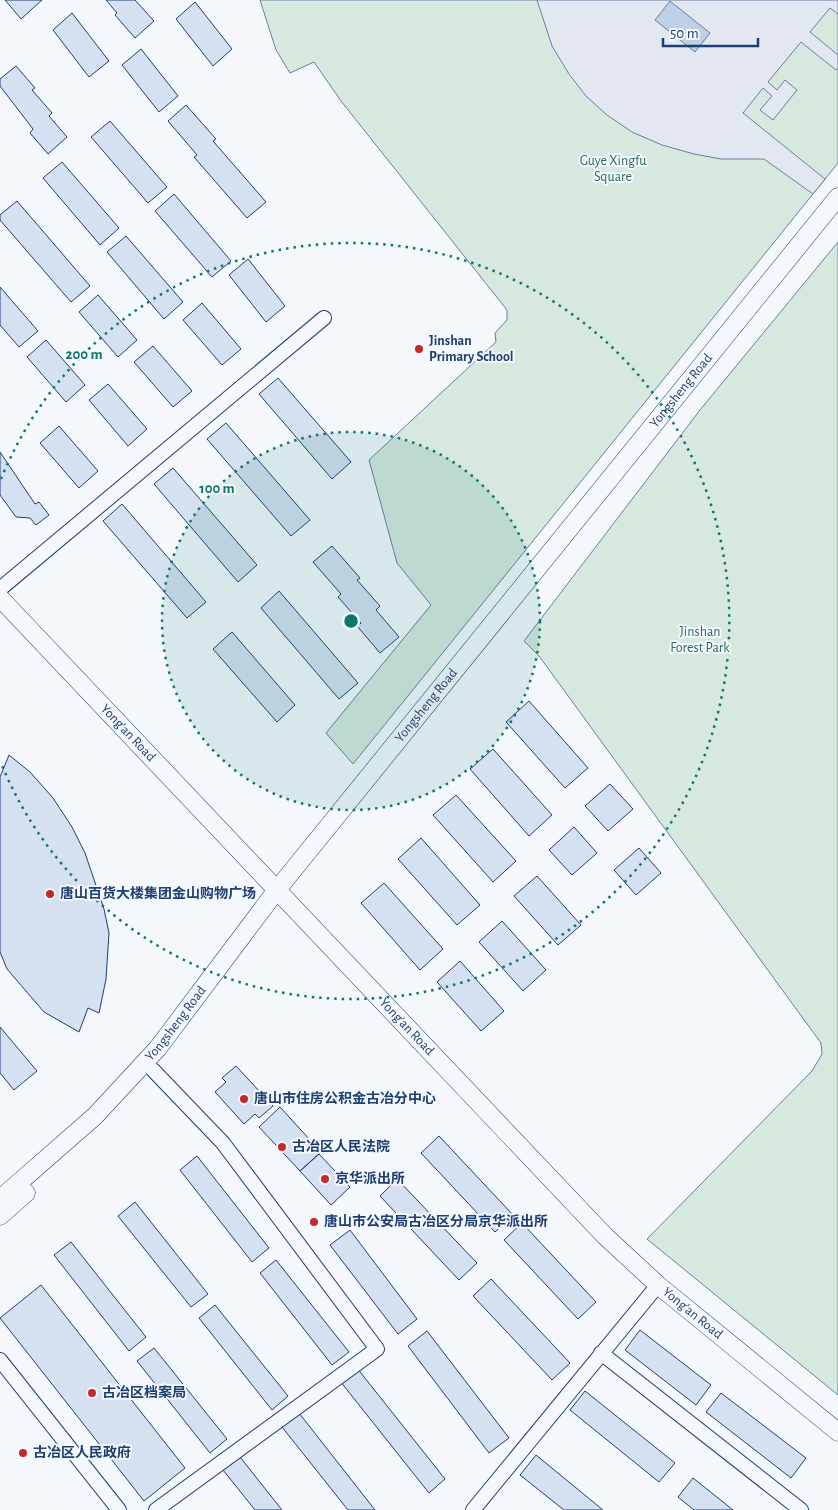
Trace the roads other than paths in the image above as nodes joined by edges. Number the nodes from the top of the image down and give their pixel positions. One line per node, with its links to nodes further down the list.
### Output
1 (838, 197): 6 (main road, Yongsheng Road)
2 (838, 214): 6 (main road, Yongsheng Road)
3 (324, 318): 4 (street)
4 (0, 589)
5 (0, 598): 6 (main road, Yong'an Road)
6 (280, 894): 7 (main road, Yongsheng Road); 8 (main road, Yongsheng Road); 10 (main road, Yong'an Road)
7 (153, 1070): 9 (main road, Yongsheng Road); 15 (street)
8 (0, 1199)
9 (0, 1216)
10 (658, 1284): 11 (street); 13 (main road, Yong'an Road)
11 (601, 1353): 16 (street); 17 (street)
12 (0, 1360): 14 (street)
13 (838, 1432)
14 (118, 1510)
15 (156, 1510)
16 (473, 1510)
17 (801, 1510)

